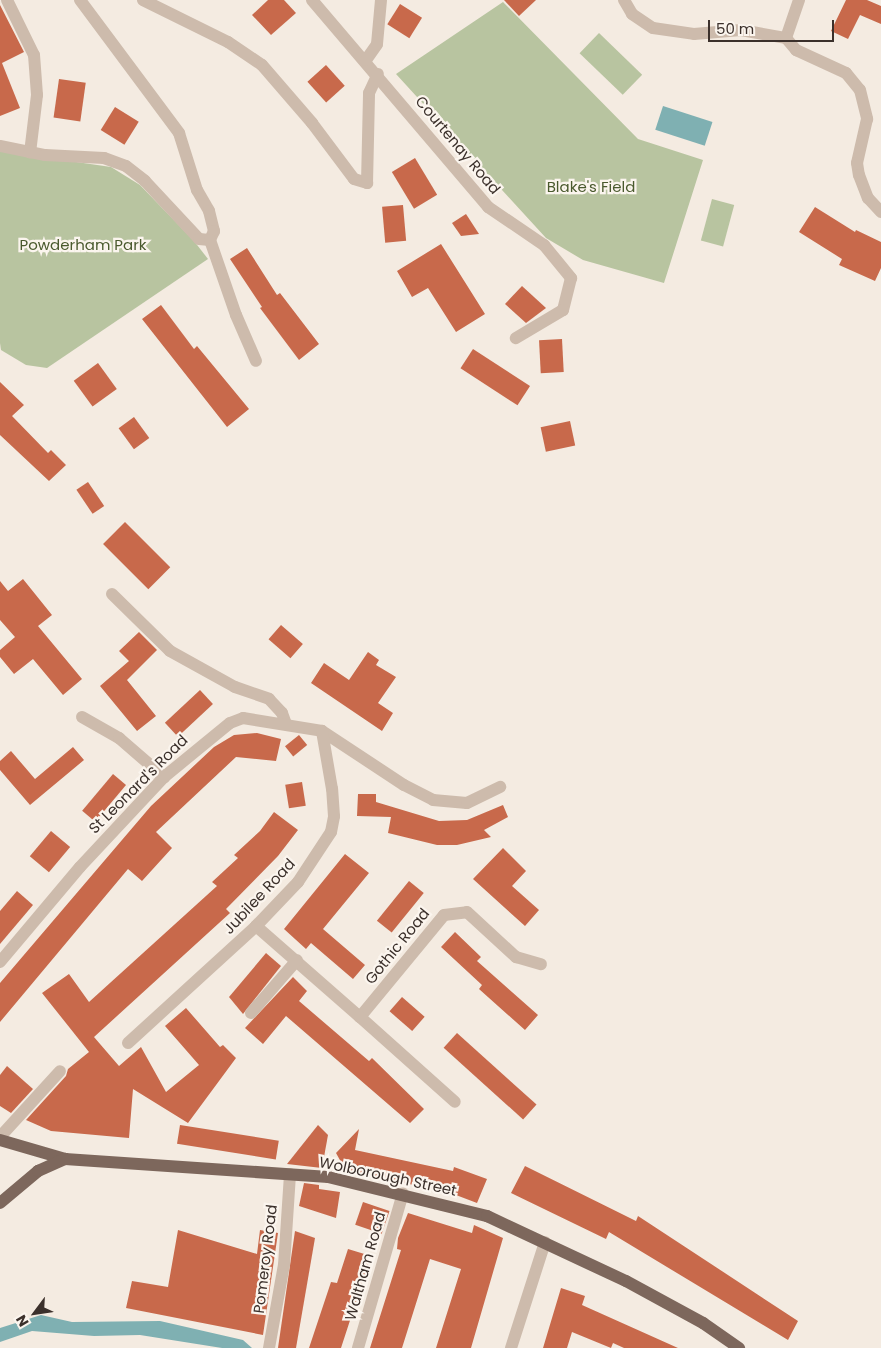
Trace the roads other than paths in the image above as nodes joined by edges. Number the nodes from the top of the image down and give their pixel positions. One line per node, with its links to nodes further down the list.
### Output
1 (7, 0): 12 (street)
2 (80, 0): 14 (street)
3 (144, 0): 10 (street)
4 (312, 0): 9 (street, Courtenay Road)
5 (381, 0): 9 (street)
6 (624, 0): 8 (street)
7 (799, 0): 8 (street)
8 (786, 38): 13 (street)
9 (366, 60): 10 (street, Courtenay Road)
10 (378, 74): 15 (street, Courtenay Road)
11 (0, 146): 12 (street)
12 (30, 153): 14 (street)
13 (881, 212)
14 (210, 240): 16 (street)
15 (516, 338)
16 (256, 361)
17 (112, 594): 19 (street)
18 (82, 717): 21 (street)
19 (286, 724): 20 (street, St Leonard's Road); 21 (street, St Leonard's Road)
20 (322, 731): 22 (street, St Leonard's Road); 23 (street, Jubilee Road)
21 (164, 777): 25 (street, St Leonard's Road)
22 (500, 787)
23 (256, 926): 24 (street); 29 (street, Jubilee Road)
24 (297, 960): 27 (street); 28 (street)
25 (0, 962)
26 (541, 964): 28 (street, Gothic Road)
27 (251, 1012)
28 (360, 1017): 31 (street)
29 (128, 1043)
30 (60, 1071): 32 (street)
31 (455, 1102)
32 (0, 1138): 33 (main road, Wolborough Street)
33 (65, 1159): 34 (main road, Wolborough Street); 37 (main road)
34 (290, 1174): 35 (main road, Wolborough Street); 39 (street, Pomeroy Road)
35 (403, 1194): 38 (main road, Wolborough Street); 40 (street, Waltham Road)
36 (0, 1198): 37 (main road)
37 (0, 1203)
38 (546, 1242): 41 (street); 42 (main road, Wolborough Street)
39 (269, 1348)
40 (358, 1348)
41 (511, 1348)
42 (739, 1348)

